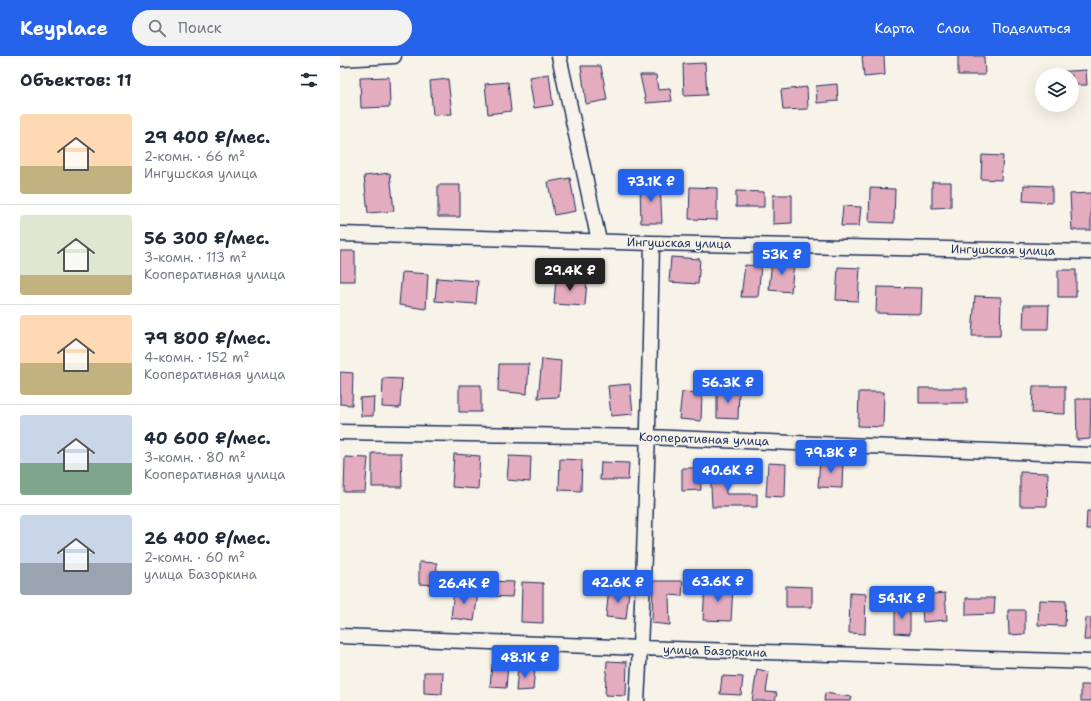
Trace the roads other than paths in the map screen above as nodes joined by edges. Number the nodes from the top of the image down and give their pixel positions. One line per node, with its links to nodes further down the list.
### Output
1 (394, 56): 3 (street)
2 (559, 56): 5 (street)
3 (340, 60)
4 (340, 234): 5 (street, Ингушская улица)
5 (599, 241): 6 (street, Ингушская улица)
6 (652, 243): 7 (street, Ингушская улица); 9 (street)
7 (1091, 252)
8 (340, 432): 9 (street, Кооперативная улица)
9 (648, 437): 10 (street, Кооперативная улица); 12 (street)
10 (1091, 455)
11 (340, 636): 12 (street, улица Базоркина)
12 (640, 648): 13 (street, улица Базоркина); 14 (street)
13 (1091, 662)
14 (637, 701)

